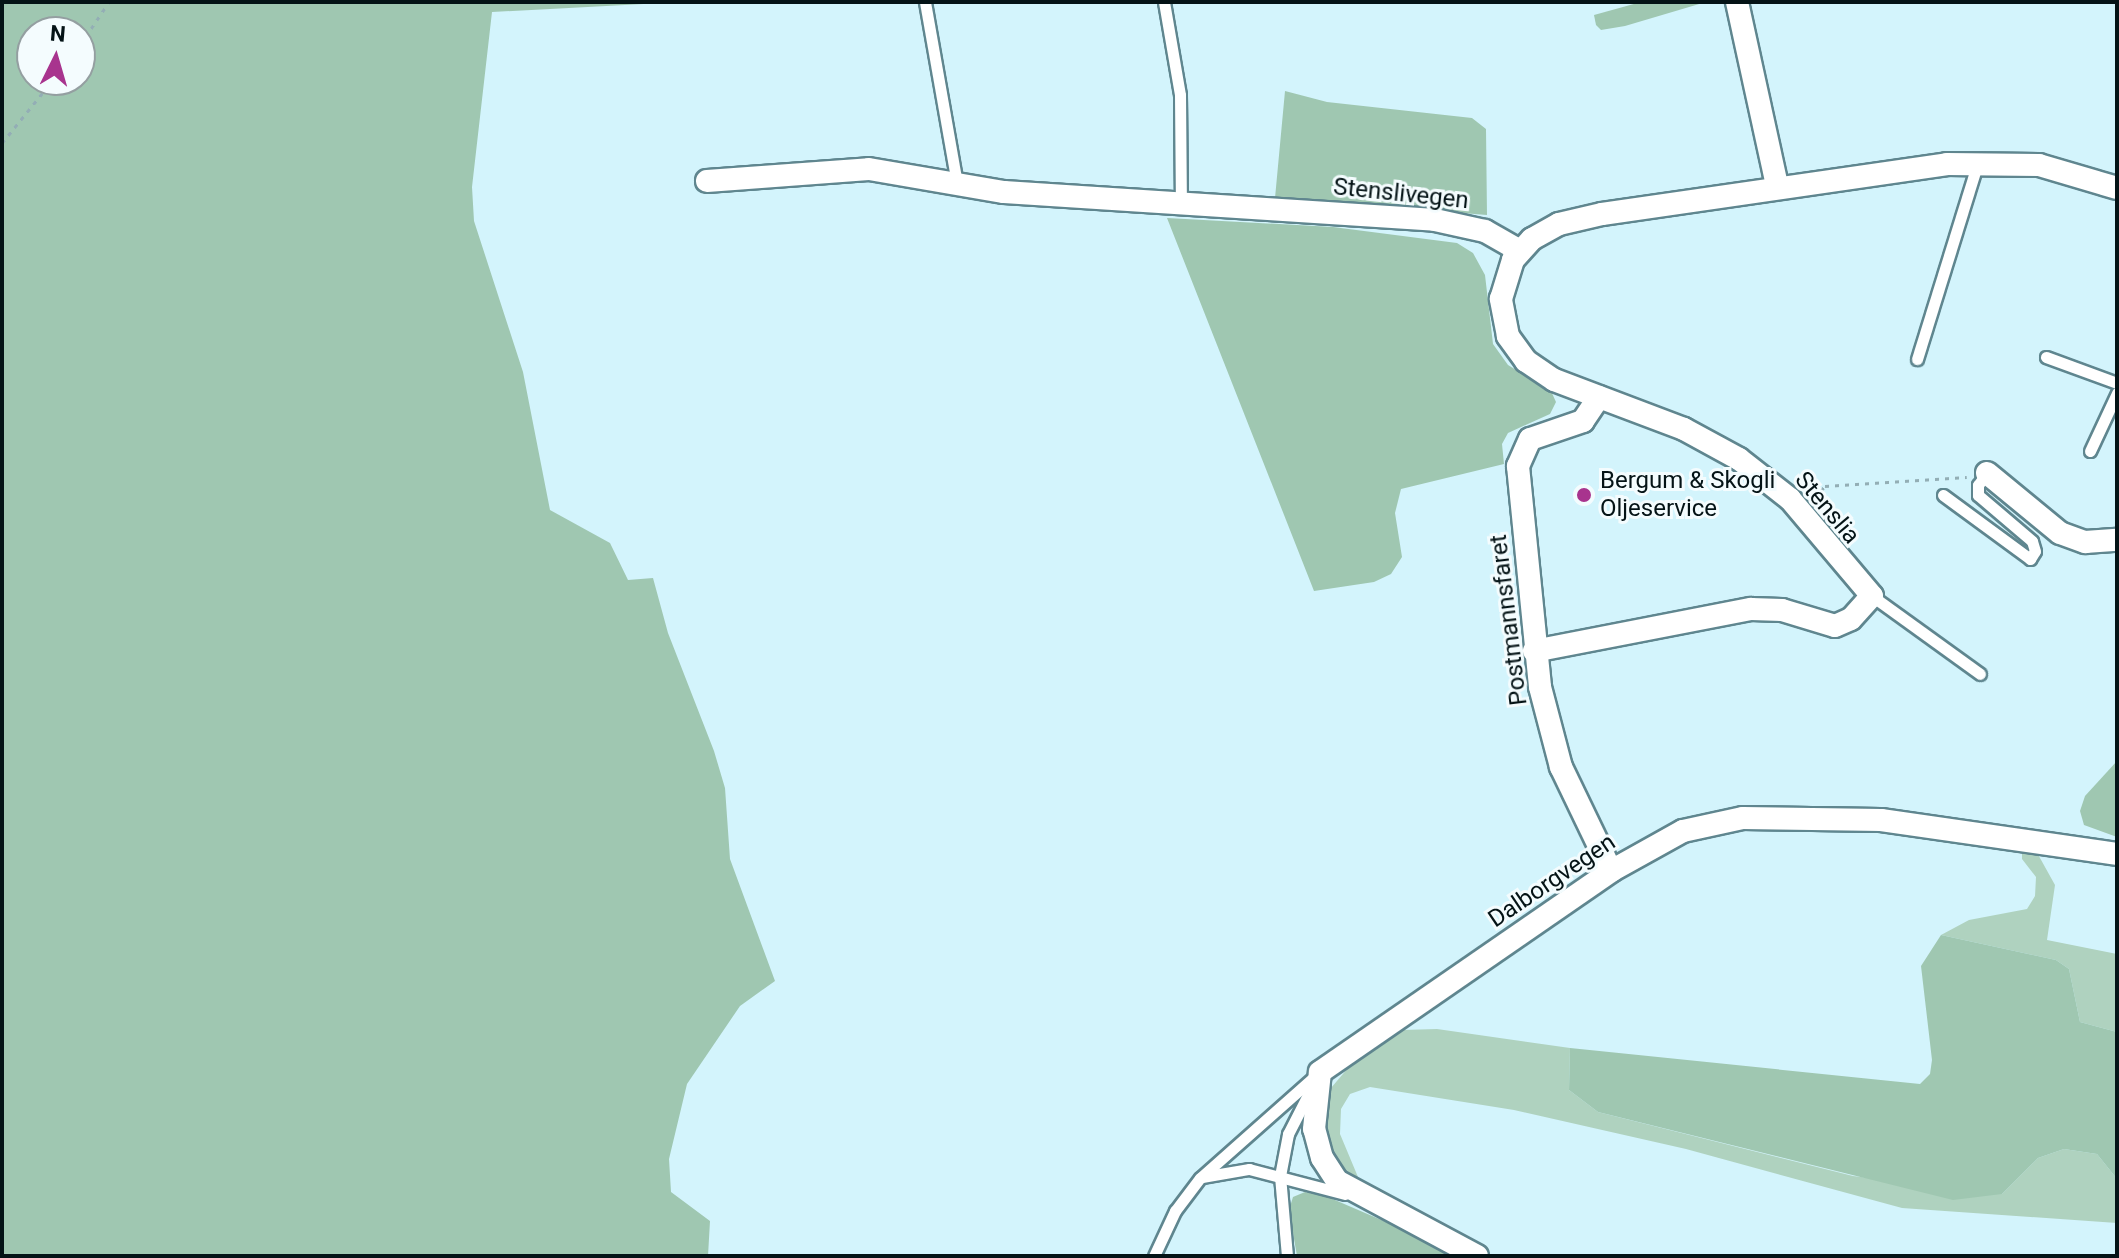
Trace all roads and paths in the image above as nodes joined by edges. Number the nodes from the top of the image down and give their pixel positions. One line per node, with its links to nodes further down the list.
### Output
1 (109, 2): 5 (path)
2 (925, 2): 10 (lane)
3 (1164, 2): 13 (lane)
4 (1737, 2): 11 (street)
5 (96, 21)
6 (40, 96): 7 (path)
7 (2, 143)
8 (1978, 162): 11 (street); 12 (street); 16 (lane)
9 (707, 181): 10 (street, Stenslivegen)
10 (957, 184): 13 (street, Stenslivegen)
11 (1777, 185): 14 (street)
12 (2117, 188)
13 (1181, 202): 14 (street, Stenslivegen)
14 (1520, 251): 19 (street, Stenslia)
15 (2046, 357): 17 (lane)
16 (1917, 359)
17 (2117, 383)
18 (2117, 393): 20 (lane)
19 (1599, 397): 23 (street, Stenslia); 26 (street, Postmannsfaret)
20 (2090, 451)
21 (1984, 476): 22 (lane); 23 (path); 24 (street)
22 (1943, 495)
23 (1806, 516): 25 (street, Stenslia)
24 (2117, 540)
25 (1872, 596): 26 (street); 27 (lane)
26 (1534, 651): 29 (street, Postmannsfaret)
27 (1980, 674)
28 (2117, 854): 29 (street, Dalborgvegen)
29 (1611, 871): 30 (street, Dalborgvegen)
30 (1320, 1072): 31 (lane); 32 (lane); 33 (street)
31 (1280, 1176): 32 (lane); 33 (lane); 35 (lane)
32 (1200, 1178): 34 (lane)
33 (1357, 1196): 36 (street)
34 (1154, 1256)
35 (1287, 1256)
36 (1477, 1256)

